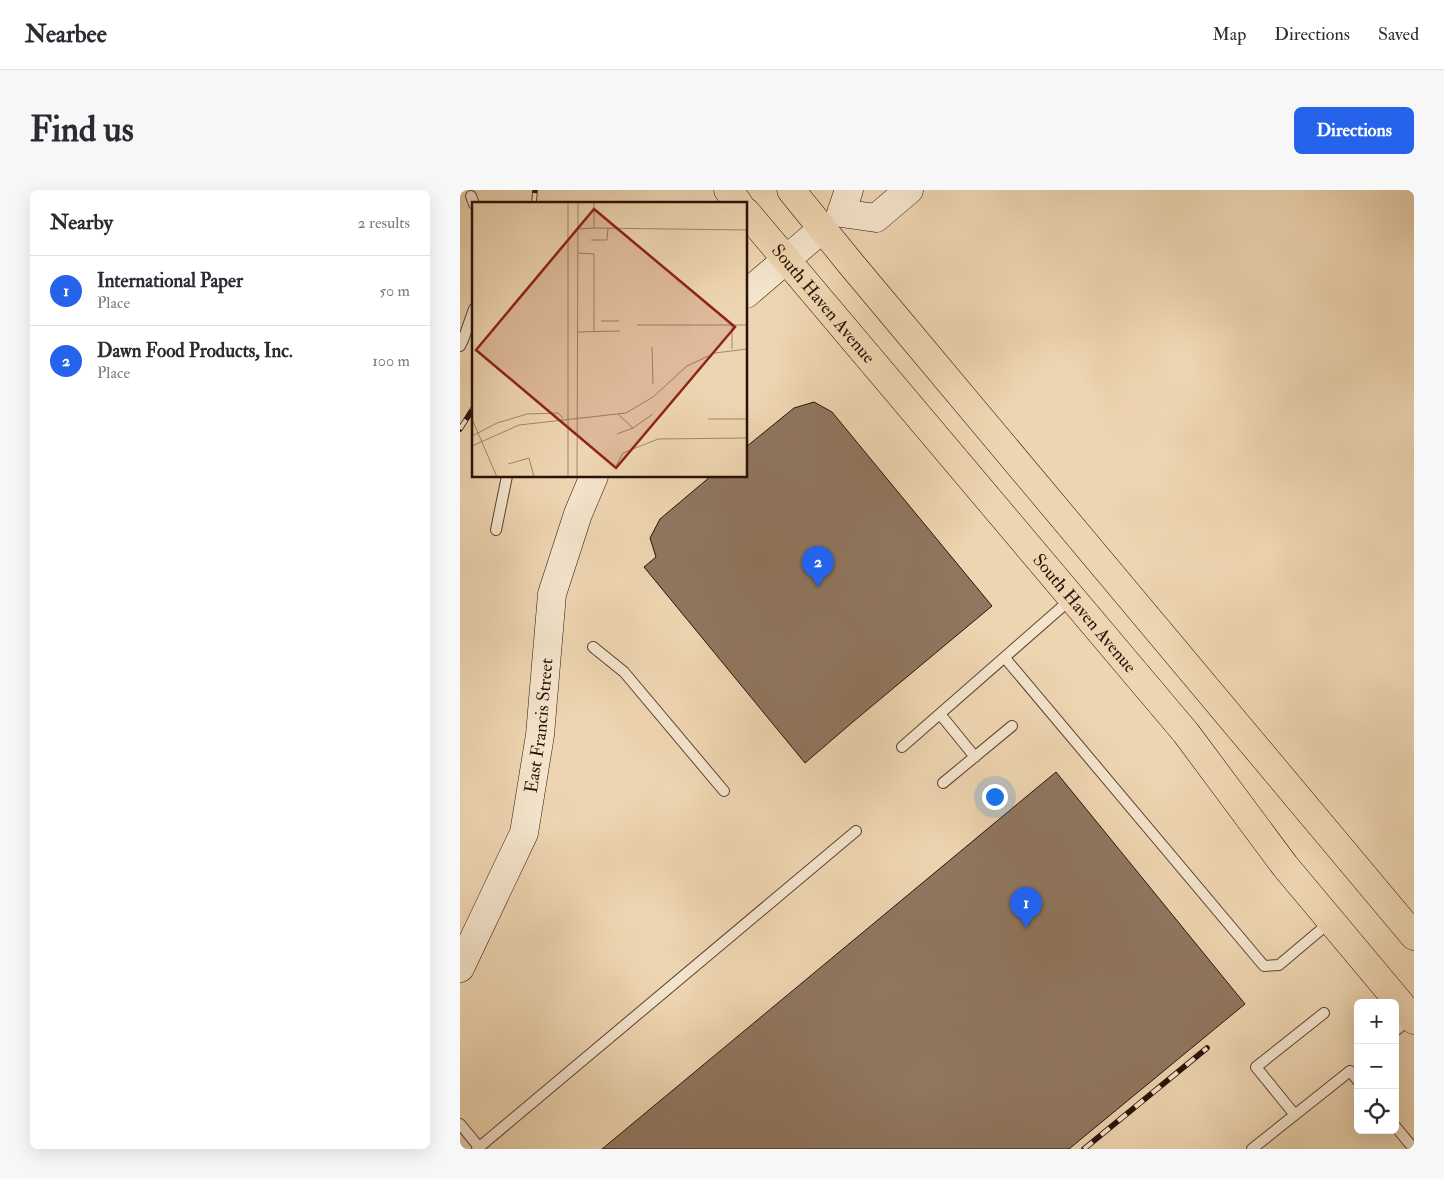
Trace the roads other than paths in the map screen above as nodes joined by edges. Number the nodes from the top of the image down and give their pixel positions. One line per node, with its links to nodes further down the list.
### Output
1 (728, 190): 5 (main road)
2 (791, 190): 7 (main road)
3 (849, 190): 4 (street)
4 (909, 190)
5 (737, 202)
6 (748, 214): 8 (main road, South Haven Avenue)
7 (822, 229): 8 (street); 26 (main road)
8 (786, 260): 9 (street); 15 (main road, South Haven Avenue)
9 (748, 292)
10 (472, 315): 11 (lane)
11 (460, 346)
12 (507, 478): 14 (lane)
13 (590, 479): 27 (street, East Francis Street)
14 (496, 530)
15 (1072, 599): 17 (lane); 25 (main road, South Haven Avenue)
16 (593, 647): 23 (lane)
17 (1004, 658): 18 (lane); 25 (lane)
18 (940, 714): 20 (lane); 21 (lane)
19 (1012, 726): 21 (lane)
20 (902, 747)
21 (975, 757): 22 (lane)
22 (943, 783)
23 (724, 791)
24 (856, 831): 34 (lane)
25 (1331, 921): 29 (main road, South Haven Avenue)
26 (1414, 936)
27 (460, 968)
28 (1324, 1013): 31 (lane)
29 (1407, 1023)
30 (1354, 1068): 31 (lane)
31 (1295, 1115): 35 (lane)
32 (460, 1124): 34 (lane)
33 (1399, 1131): 36 (lane)
34 (478, 1148)
35 (1252, 1149)
36 (1414, 1149)

